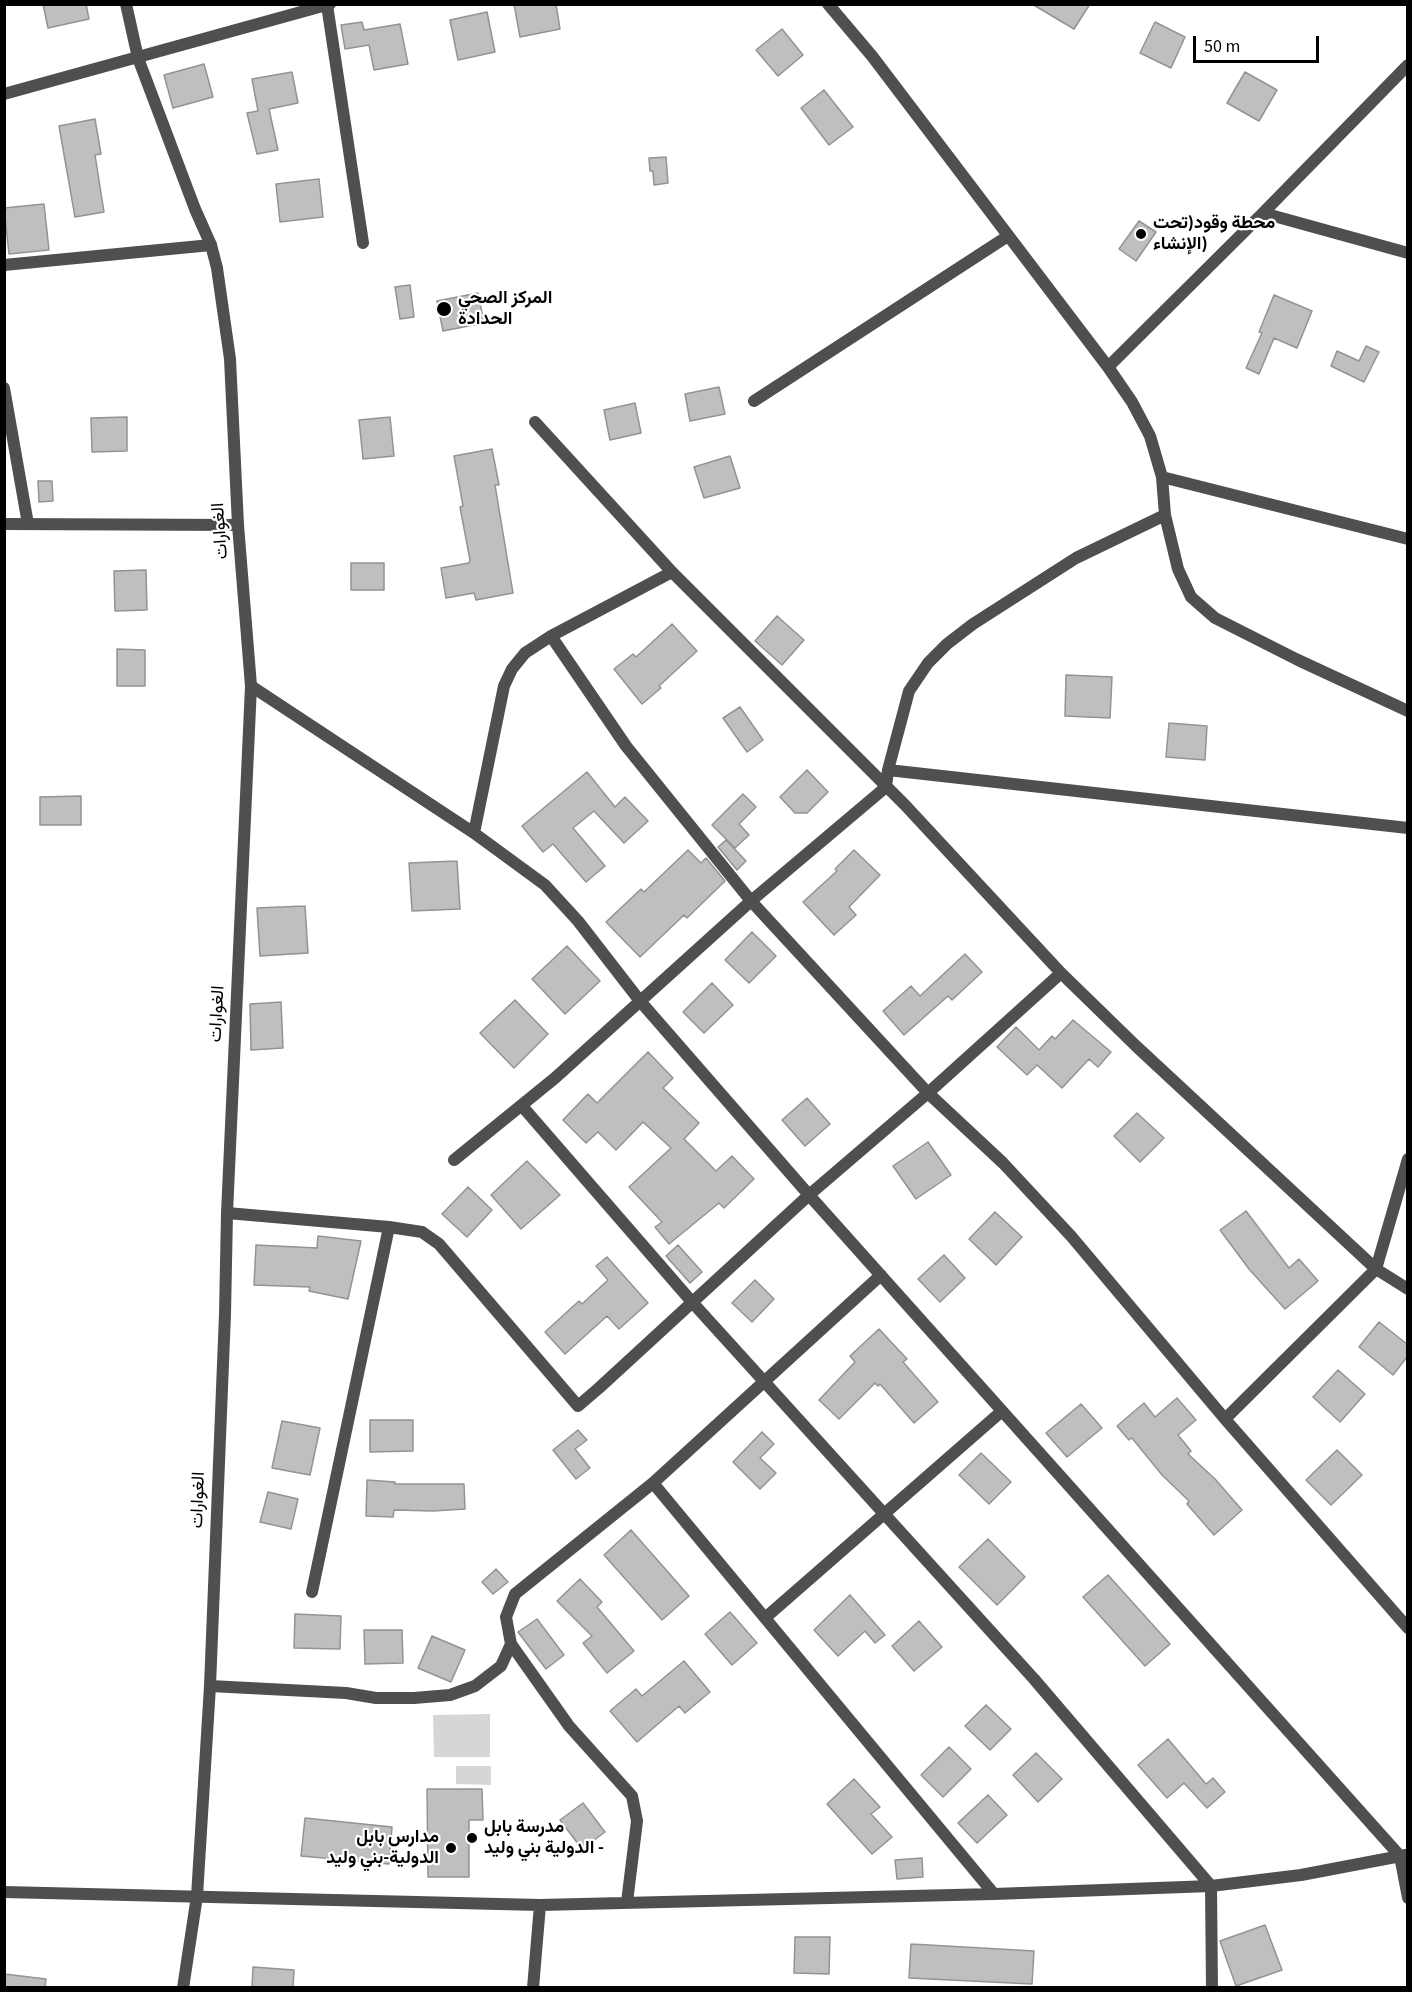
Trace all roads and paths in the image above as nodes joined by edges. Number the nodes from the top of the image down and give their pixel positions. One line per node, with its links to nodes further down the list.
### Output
1 (126, 4): 4 (street, الغوارات)
2 (828, 4): 8 (street)
3 (329, 5): 4 (street); 9 (street)
4 (138, 58): 6 (street); 10 (street, الغوارات)
5 (1407, 65): 7 (street)
6 (4, 94)
7 (1263, 213): 11 (street); 13 (street)
8 (1008, 236): 13 (street); 15 (street)
9 (363, 243)
10 (211, 245): 12 (street); 21 (street, الغوارات)
11 (1407, 253)
12 (4, 265)
13 (1108, 367): 17 (street)
14 (4, 388): 20 (street)
15 (754, 401)
16 (535, 422): 23 (street)
17 (1162, 477): 18 (street); 22 (street)
18 (1165, 515): 26 (street); 27 (street)
19 (4, 524): 20 (street)
20 (28, 524): 21 (street)
21 (238, 525): 25 (street, الغوارات)
22 (1407, 539)
23 (672, 572): 24 (street); 28 (street)
24 (551, 636): 30 (street); 31 (street)
25 (251, 686): 30 (street); 39 (street, الغوارات)
26 (1407, 711)
27 (888, 770): 28 (street); 29 (street)
28 (886, 787): 31 (street); 32 (street)
29 (1407, 828)
30 (474, 833): 33 (street)
31 (751, 901): 33 (street); 34 (street)
32 (1062, 973): 34 (street); 41 (street)
33 (640, 1001): 35 (street); 38 (street)
34 (928, 1093): 38 (street); 47 (street)
35 (522, 1106): 37 (street); 44 (street)
36 (1407, 1159): 41 (street)
37 (454, 1160)
38 (808, 1195): 42 (street); 44 (street)
39 (227, 1213): 40 (street); 54 (street, الغوارات)
40 (389, 1227): 44 (street); 50 (street)
41 (1376, 1269): 43 (street); 47 (street)
42 (881, 1275): 45 (street); 46 (street)
43 (1407, 1289)
44 (692, 1302): 45 (street)
45 (764, 1381): 48 (street); 49 (street)
46 (1002, 1411): 49 (street); 55 (street)
47 (1225, 1419): 52 (street)
48 (653, 1483): 51 (street); 53 (street)
49 (885, 1514): 51 (street); 56 (street)
50 (312, 1592)
51 (765, 1618): 58 (street)
52 (1407, 1628)
53 (511, 1644): 54 (street); 61 (street)
54 (210, 1686): 59 (street, الغوارات)
55 (1404, 1856): 56 (street); 60 (street)
56 (1211, 1886): 58 (street); 65 (street)
57 (4, 1892): 59 (street)
58 (994, 1894): 61 (street)
59 (197, 1896): 62 (street); 63 (street, الغوارات)
60 (1407, 1898)
61 (627, 1902): 62 (street)
62 (540, 1905): 64 (street)
63 (183, 1988)
64 (533, 1988)
65 (1212, 1988)

